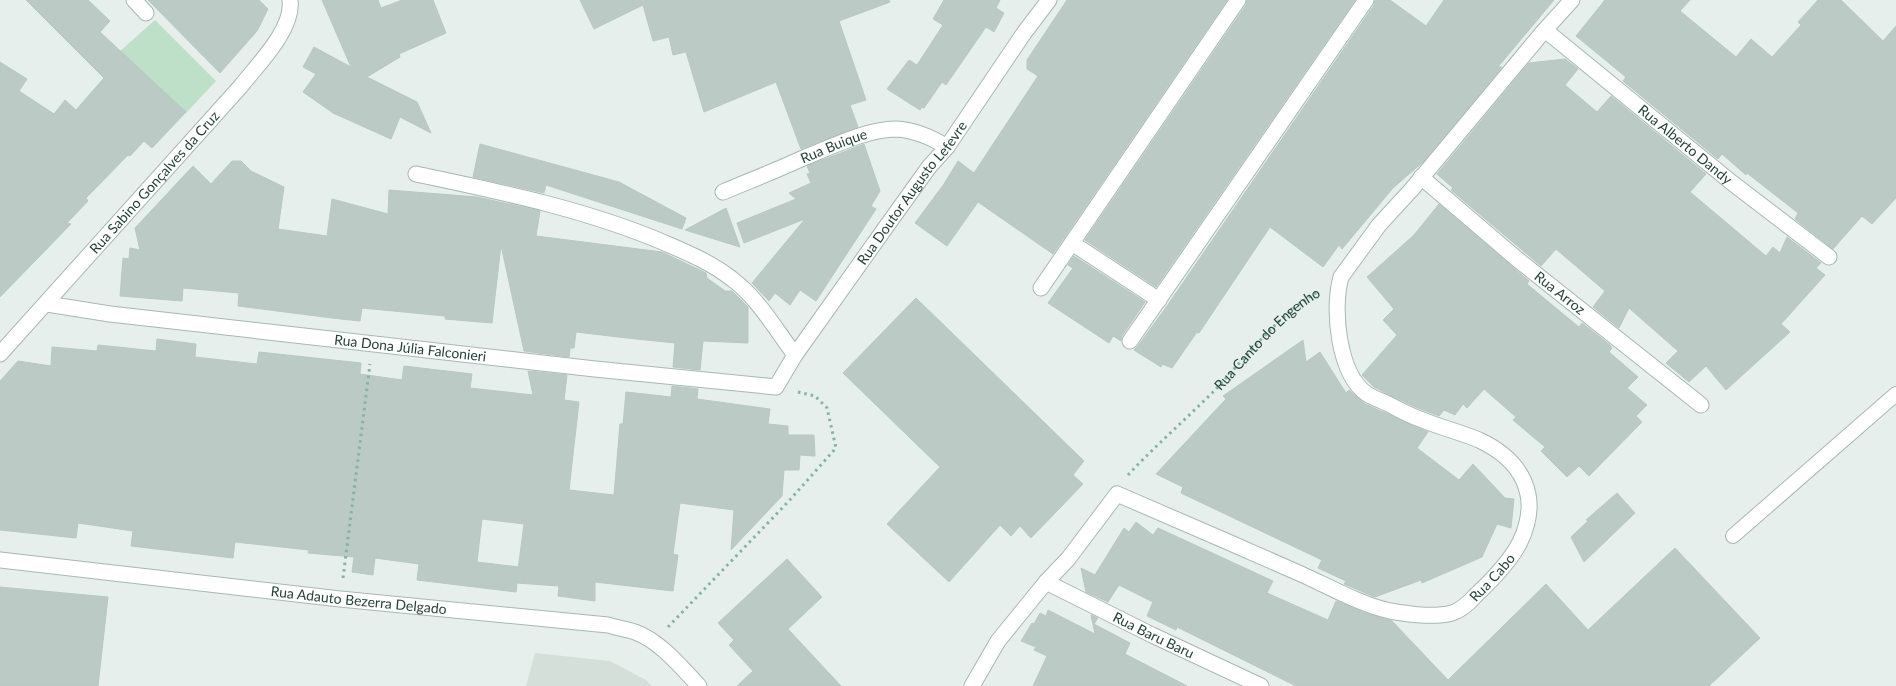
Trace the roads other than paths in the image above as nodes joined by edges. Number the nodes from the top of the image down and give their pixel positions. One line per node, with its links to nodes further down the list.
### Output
1 (134, 0): 7 (street)
2 (290, 0): 17 (street, Rua Sabino Gonçalves da Cruz)
3 (1049, 0): 9 (street, Rua Doutor Augusto Lefevre)
4 (1238, 0): 13 (street)
5 (1366, 0): 16 (street)
6 (1572, 0): 8 (street)
7 (146, 13)
8 (1545, 30): 11 (street); 14 (street, Rua Alberto Dandy)
9 (947, 147): 12 (street, Rua Buique); 20 (street, Rua Doutor Augusto Lefevre)
10 (416, 174): 20 (street)
11 (1421, 177): 23 (street, Rua Arroz); 26 (street, Rua Cabo)
12 (723, 192)
13 (1072, 243): 15 (street); 16 (street)
14 (1829, 257)
15 (1041, 288)
16 (1159, 300): 18 (street)
17 (47, 304): 19 (street, Rua Sabino Gonçalves da Cruz); 21 (street, Rua Dona Júlia Falconieri)
18 (1130, 341)
19 (0, 354)
20 (795, 355): 21 (street, Rua Doutor Augusto Lefevre)
21 (776, 387)
22 (1896, 394): 24 (lane)
23 (1701, 405)
24 (1733, 536)
25 (0, 560): 27 (street, Rua Adauto Bezerra Delgado)
26 (1046, 582): 28 (street); 29 (street, Rua Baru Baru)
27 (699, 686)
28 (972, 686)
29 (1261, 686)

